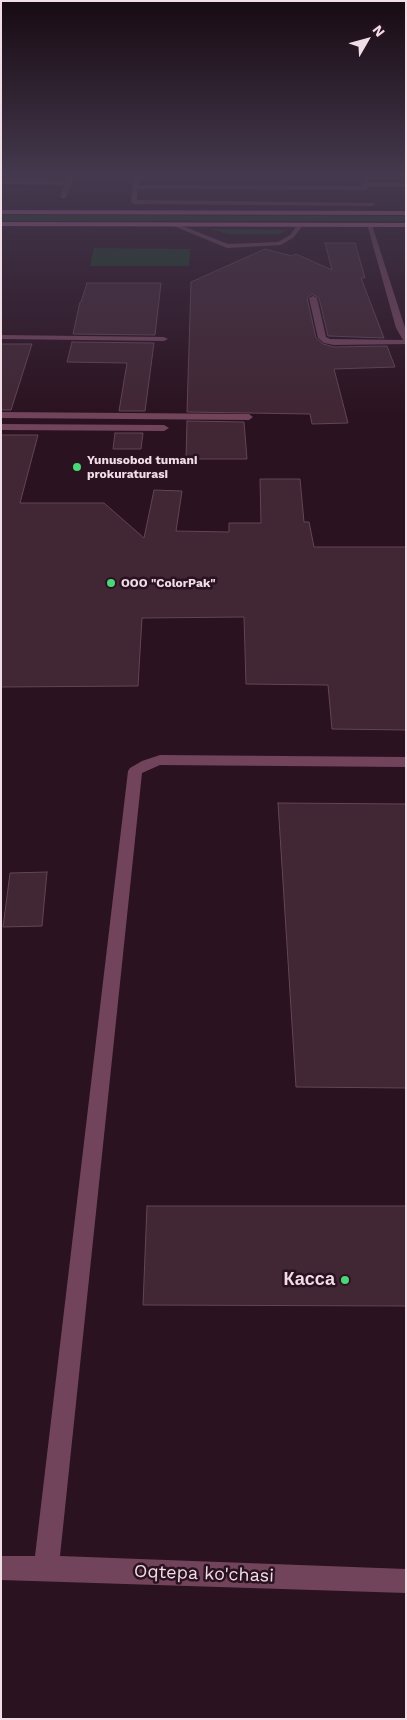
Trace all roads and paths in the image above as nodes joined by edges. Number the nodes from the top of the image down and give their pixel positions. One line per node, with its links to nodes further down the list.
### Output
1 (379, 257): 5 (street)
2 (312, 298): 5 (street)
3 (1, 337): 4 (street)
4 (164, 340)
5 (406, 340)
6 (1, 415): 7 (street)
7 (249, 417)
8 (1, 427): 9 (street)
9 (164, 428)
10 (406, 762): 12 (street)
11 (1, 1568): 12 (street, Oqtepa ko'chasi)
12 (46, 1568): 13 (street, Oqtepa ko'chasi)
13 (406, 1581)

